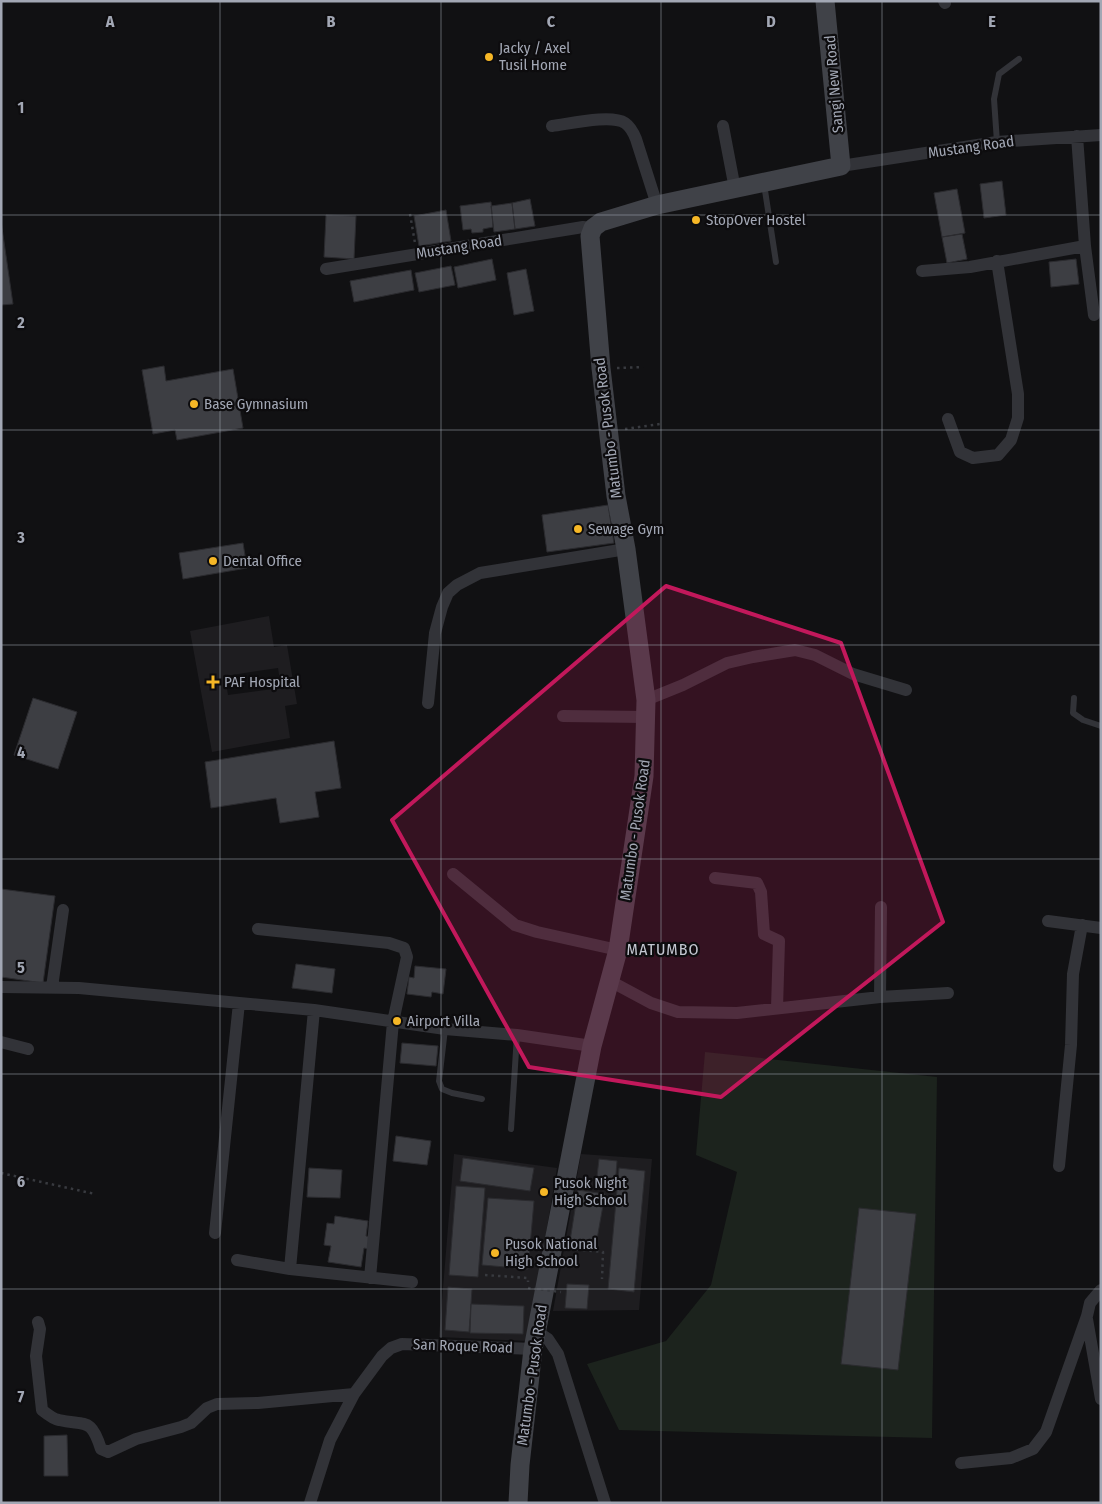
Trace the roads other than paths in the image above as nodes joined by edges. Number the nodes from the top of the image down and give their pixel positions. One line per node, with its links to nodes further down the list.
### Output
1 (826, 1): 8 (street, Sangi New Road)
2 (1019, 59): 7 (lane)
3 (552, 126): 11 (street)
4 (724, 126): 10 (street)
5 (1101, 135): 6 (street, Mustang Road)
6 (1077, 136): 7 (street, Mustang Road); 13 (street)
7 (997, 142): 8 (street, Mustang Road)
8 (841, 166): 9 (street)
9 (764, 183): 10 (street); 15 (lane)
10 (735, 189): 11 (street)
11 (657, 205): 12 (street)
12 (593, 228): 16 (street, Mustang Road); 20 (street, Matumbo - Pusok Road)
13 (1085, 246): 14 (street); 18 (street)
14 (998, 261): 17 (street); 19 (street)
15 (776, 262)
16 (326, 269)
17 (922, 271)
18 (1094, 315)
19 (948, 419)
20 (626, 549): 23 (street); 24 (street, Matumbo - Pusok Road)
21 (906, 690): 24 (street)
22 (1074, 698): 26 (lane)
23 (428, 703)
24 (646, 708): 25 (street); 35 (street, Matumbo - Pusok Road)
25 (563, 716)
26 (1101, 726)
27 (453, 874): 35 (street)
28 (715, 878): 42 (street)
29 (881, 907): 40 (street)
30 (63, 910): 38 (street)
31 (1048, 921): 32 (street)
32 (1082, 925): 33 (street); 52 (street)
33 (1101, 928)
34 (258, 929): 44 (street)
35 (618, 950): 36 (street, Matumbo - Pusok Road)
36 (610, 981): 42 (street); 48 (street, Matumbo - Pusok Road)
37 (1, 987): 38 (street)
38 (52, 987): 41 (street)
39 (948, 992): 40 (street)
40 (880, 997): 42 (street)
41 (239, 1003): 43 (street); 53 (street)
42 (777, 1008)
43 (314, 1010): 44 (street); 55 (street)
44 (392, 1022): 45 (street); 56 (street)
45 (445, 1029): 46 (street); 50 (lane)
46 (517, 1035): 48 (street); 51 (lane)
47 (1, 1042): 49 (street)
48 (592, 1046): 61 (street, Matumbo - Pusok Road)
49 (28, 1049)
50 (482, 1099)
51 (511, 1129)
52 (1059, 1166)
53 (215, 1233)
54 (237, 1260): 55 (street)
55 (290, 1269): 56 (street)
56 (370, 1278): 57 (street)
57 (412, 1282)
58 (1101, 1290): 59 (street)
59 (1087, 1316): 63 (street); 64 (street)
60 (38, 1322): 62 (street)
61 (534, 1340): 62 (street, San Roque Road); 66 (street, Matumbo - Pusok Road); 67 (street)
62 (354, 1394): 65 (street, San Roque Road)
63 (1101, 1400)
64 (961, 1463)
65 (310, 1503)
66 (518, 1503)
67 (605, 1503)

